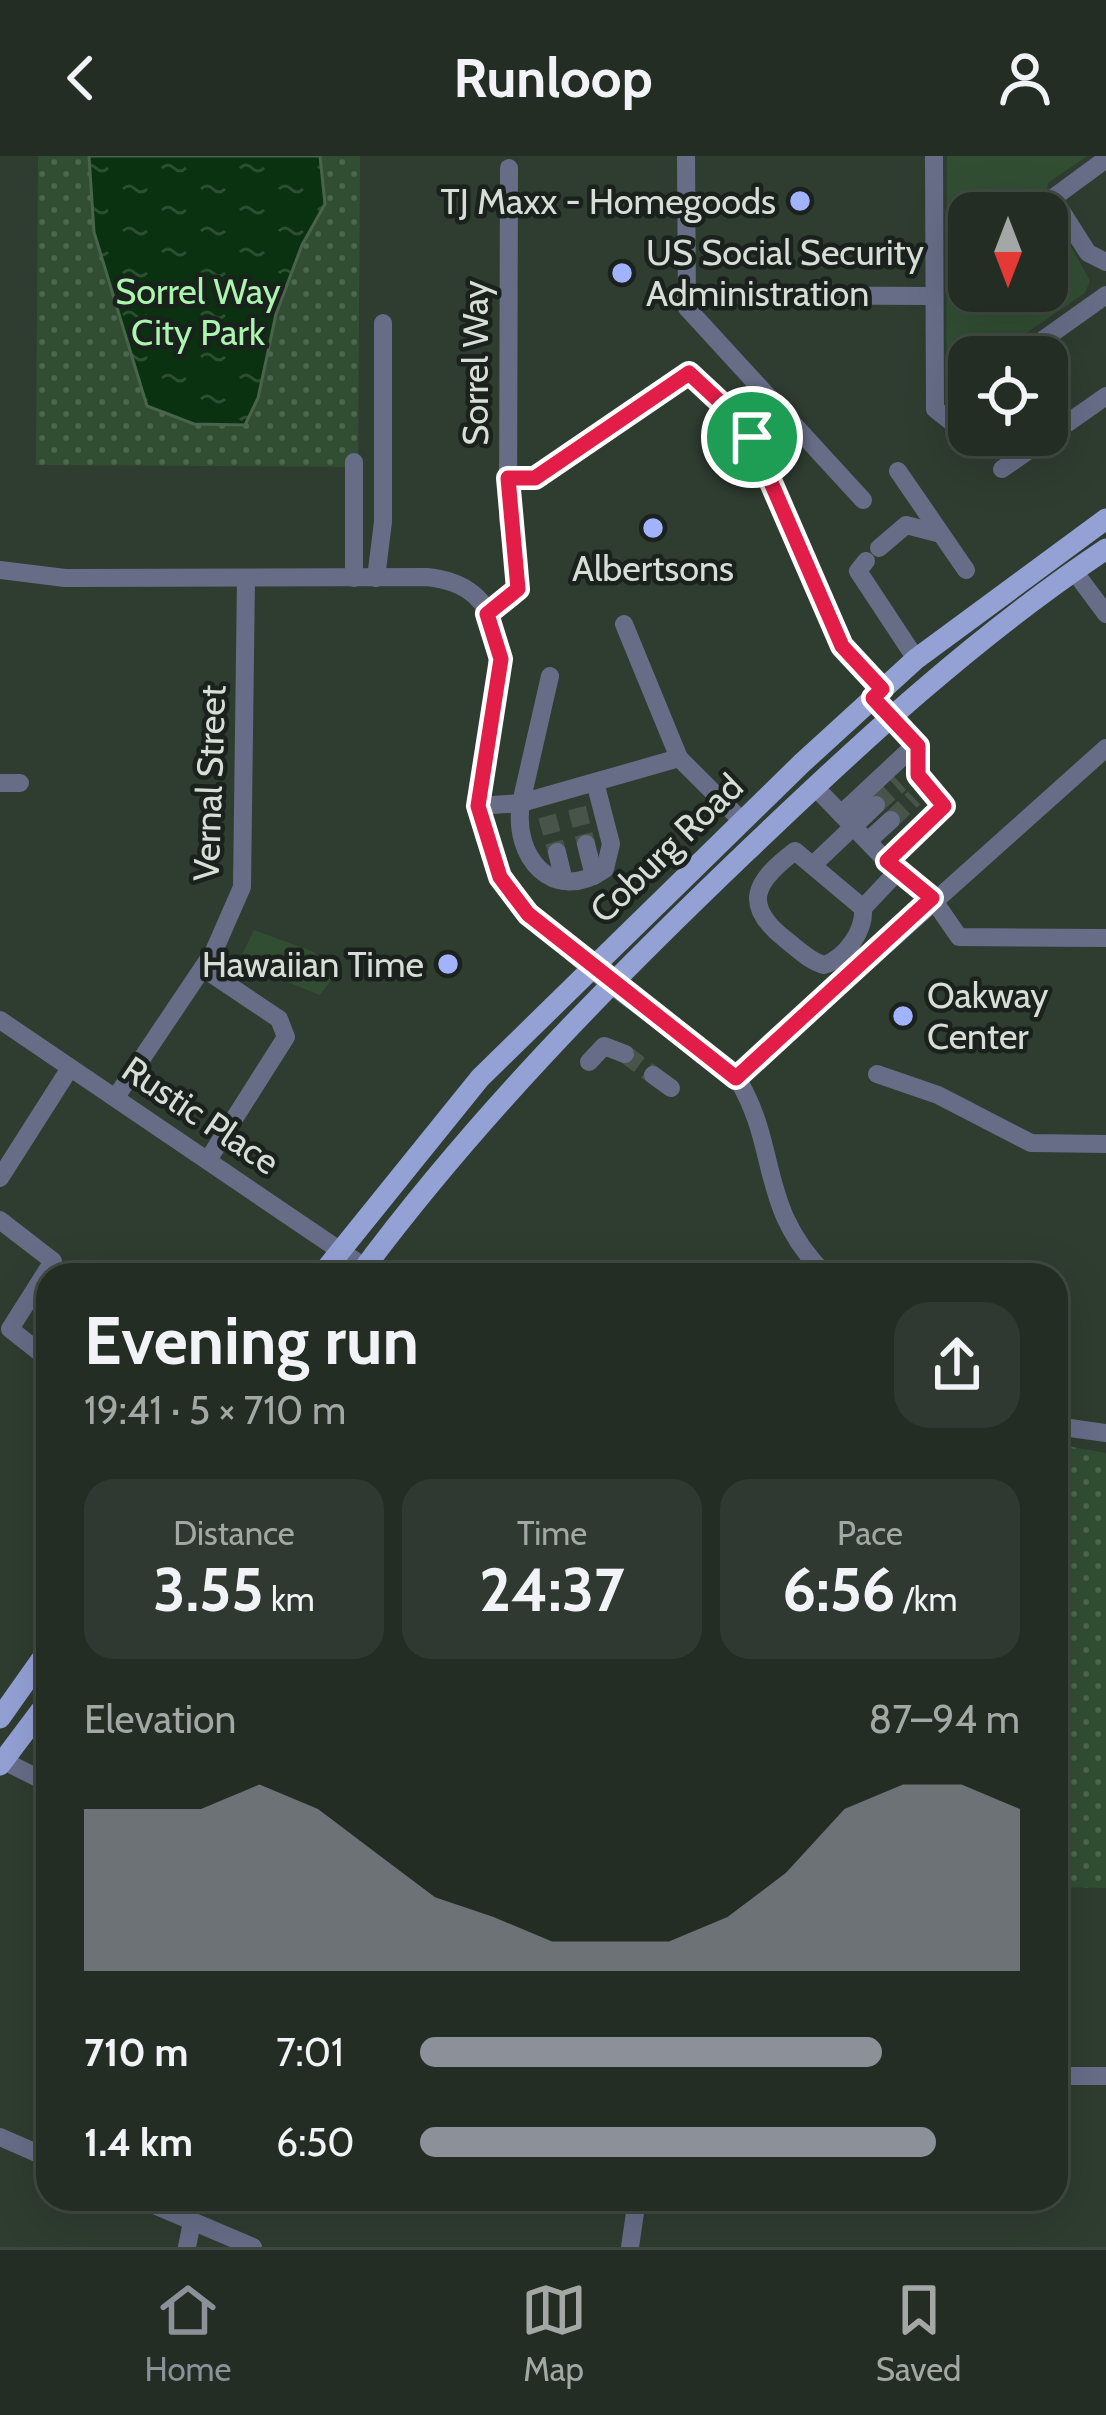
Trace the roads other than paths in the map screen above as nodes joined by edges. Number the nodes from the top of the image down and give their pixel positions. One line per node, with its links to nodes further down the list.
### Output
1 (686, 156): 6 (street)
2 (934, 156): 7 (street)
3 (1106, 159): 5 (street)
4 (509, 168): 16 (street, Sorrel Way)
5 (1106, 262)
6 (685, 296): 7 (street); 17 (street)
7 (934, 296): 12 (street)
8 (1106, 296): 10 (street)
9 (383, 322): 27 (street)
10 (1049, 336)
11 (1106, 396): 14 (street)
12 (948, 420)
13 (354, 462): 26 (street)
14 (1002, 469)
15 (898, 471): 19 (street)
16 (508, 478): 28 (street, Sorrel Way); 33 (street)
17 (863, 500)
18 (1106, 520): 21 (main road, Coburg Road)
19 (941, 534): 23 (street); 31 (street)
20 (1106, 549): 24 (main road, Coburg Road)
21 (1059, 551): 24 (main road); 31 (main road, Coburg Road)
22 (0, 570): 25 (street)
23 (966, 570)
24 (1074, 571): 29 (street); 34 (main road, Coburg Road)
25 (246, 578): 26 (street); 59 (street, Vernal Street)
26 (354, 578): 27 (street)
27 (376, 578): 28 (street)
28 (487, 614): 44 (street)
29 (1106, 614)
30 (624, 623): 37 (street)
31 (916, 659): 33 (main road, Coburg Road)
32 (550, 676): 42 (street)
33 (878, 694): 34 (street); 47 (main road, Coburg Road)
34 (890, 716): 35 (street); 41 (main road, Coburg Road)
35 (916, 744): 38 (street); 45 (street)
36 (1106, 748): 55 (street)
37 (679, 758): 39 (street); 47 (street)
38 (918, 766): 40 (street); 52 (street)
39 (596, 782): 42 (street); 53 (street)
40 (900, 783)
41 (814, 787): 45 (street); 60 (main road, Coburg Road)
42 (521, 803): 44 (street); 54 (street)
43 (876, 805): 45 (street)
44 (478, 806): 58 (street)
45 (847, 820): 48 (street); 51 (street)
46 (891, 820): 48 (street)
47 (742, 821): 58 (main road, Coburg Road)
48 (868, 841): 52 (street)
49 (586, 844): 53 (street)
50 (557, 852): 54 (street)
51 (815, 863): 56 (street); 56 (street)
52 (892, 867): 55 (street); 56 (street)
53 (594, 876): 54 (street)
54 (564, 881)
55 (932, 898): 57 (street); 67 (street)
56 (862, 908)
57 (1106, 938)
58 (592, 965): 60 (street); 75 (main road, Coburg Road)
59 (203, 968): 69 (street, Vernal Street); 72 (street)
60 (611, 981): 67 (street); 79 (main road, Coburg Road)
61 (0, 1020): 64 (street, Rustic Place)
62 (626, 1054): 63 (street)
63 (589, 1062)
64 (70, 1068): 69 (street, Rustic Place); 71 (street)
65 (877, 1074): 70 (street)
66 (653, 1075): 68 (street)
67 (736, 1078): 80 (street)
68 (670, 1088)
69 (116, 1097): 72 (street, Rustic Place)
70 (1106, 1144)
71 (8, 1148): 73 (street)
72 (208, 1160): 75 (street, Rustic Place)
73 (0, 1178)
74 (0, 1220): 76 (street)
75 (341, 1249): 77 (main road, Coburg Road); 78 (street, Rustic Place)
76 (52, 1263)
77 (330, 1263)
78 (356, 1263)
79 (373, 1263)
80 (815, 1263)
81 (36, 1288): 82 (street)
82 (36, 1350)
83 (1068, 1428): 84 (street)
84 (1106, 1433)
85 (36, 1667): 87 (main road)
86 (36, 1717): 88 (main road)
87 (0, 1718)
88 (1, 1762): 89 (street)
89 (36, 1778)
90 (1068, 2076): 91 (street)
91 (1106, 2076)
92 (0, 2137): 93 (street)
93 (36, 2153)
94 (167, 2211): 96 (street)
95 (635, 2211): 99 (street)
96 (191, 2222): 97 (street); 98 (street)
97 (187, 2247)
98 (253, 2247)
99 (629, 2247)

